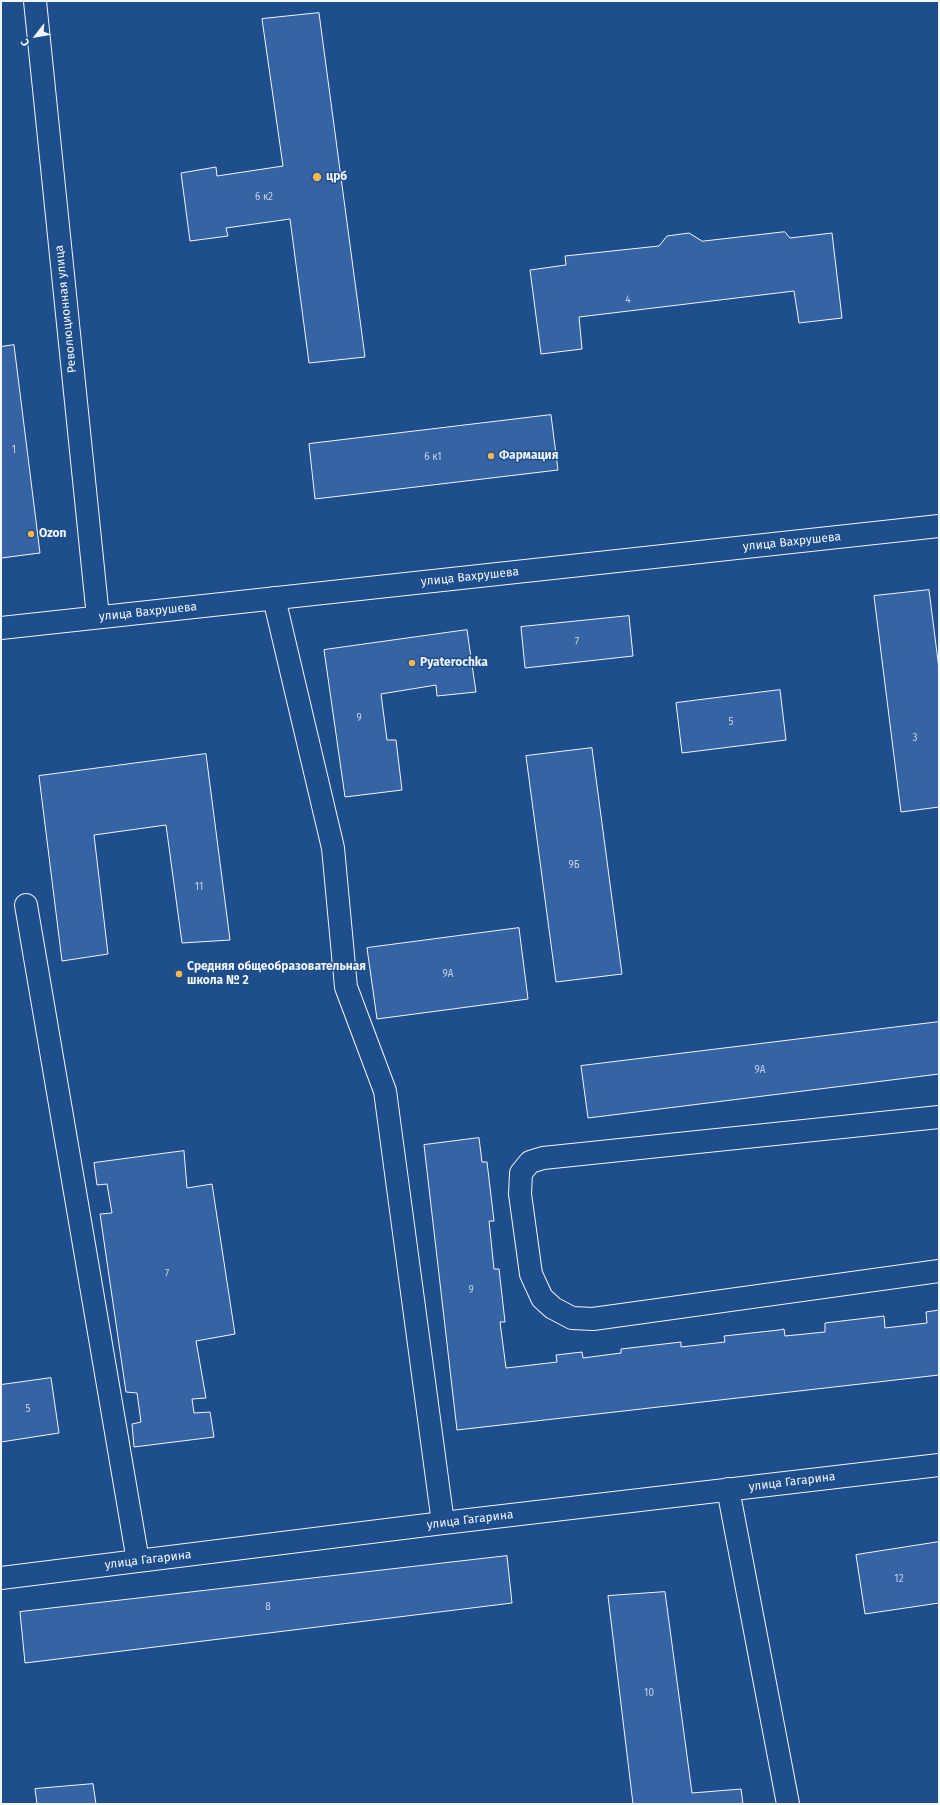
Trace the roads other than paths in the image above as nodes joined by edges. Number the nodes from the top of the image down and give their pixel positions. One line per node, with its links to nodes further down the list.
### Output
1 (35, 1): 4 (street, Революционная улица)
2 (939, 526): 3 (street, улица Вахрушева)
3 (274, 598): 4 (street, улица Вахрушева); 11 (street)
4 (98, 617): 5 (street, улица Вахрушева)
5 (1, 628)
6 (26, 905): 12 (street)
7 (939, 1117): 8 (street)
8 (939, 1271)
9 (939, 1465): 10 (street, улица Гагарина)
10 (728, 1489): 11 (street, улица Гагарина); 14 (street)
11 (443, 1522): 12 (street, улица Гагарина)
12 (138, 1561): 13 (street, улица Гагарина)
13 (1, 1578)
14 (788, 1804)

